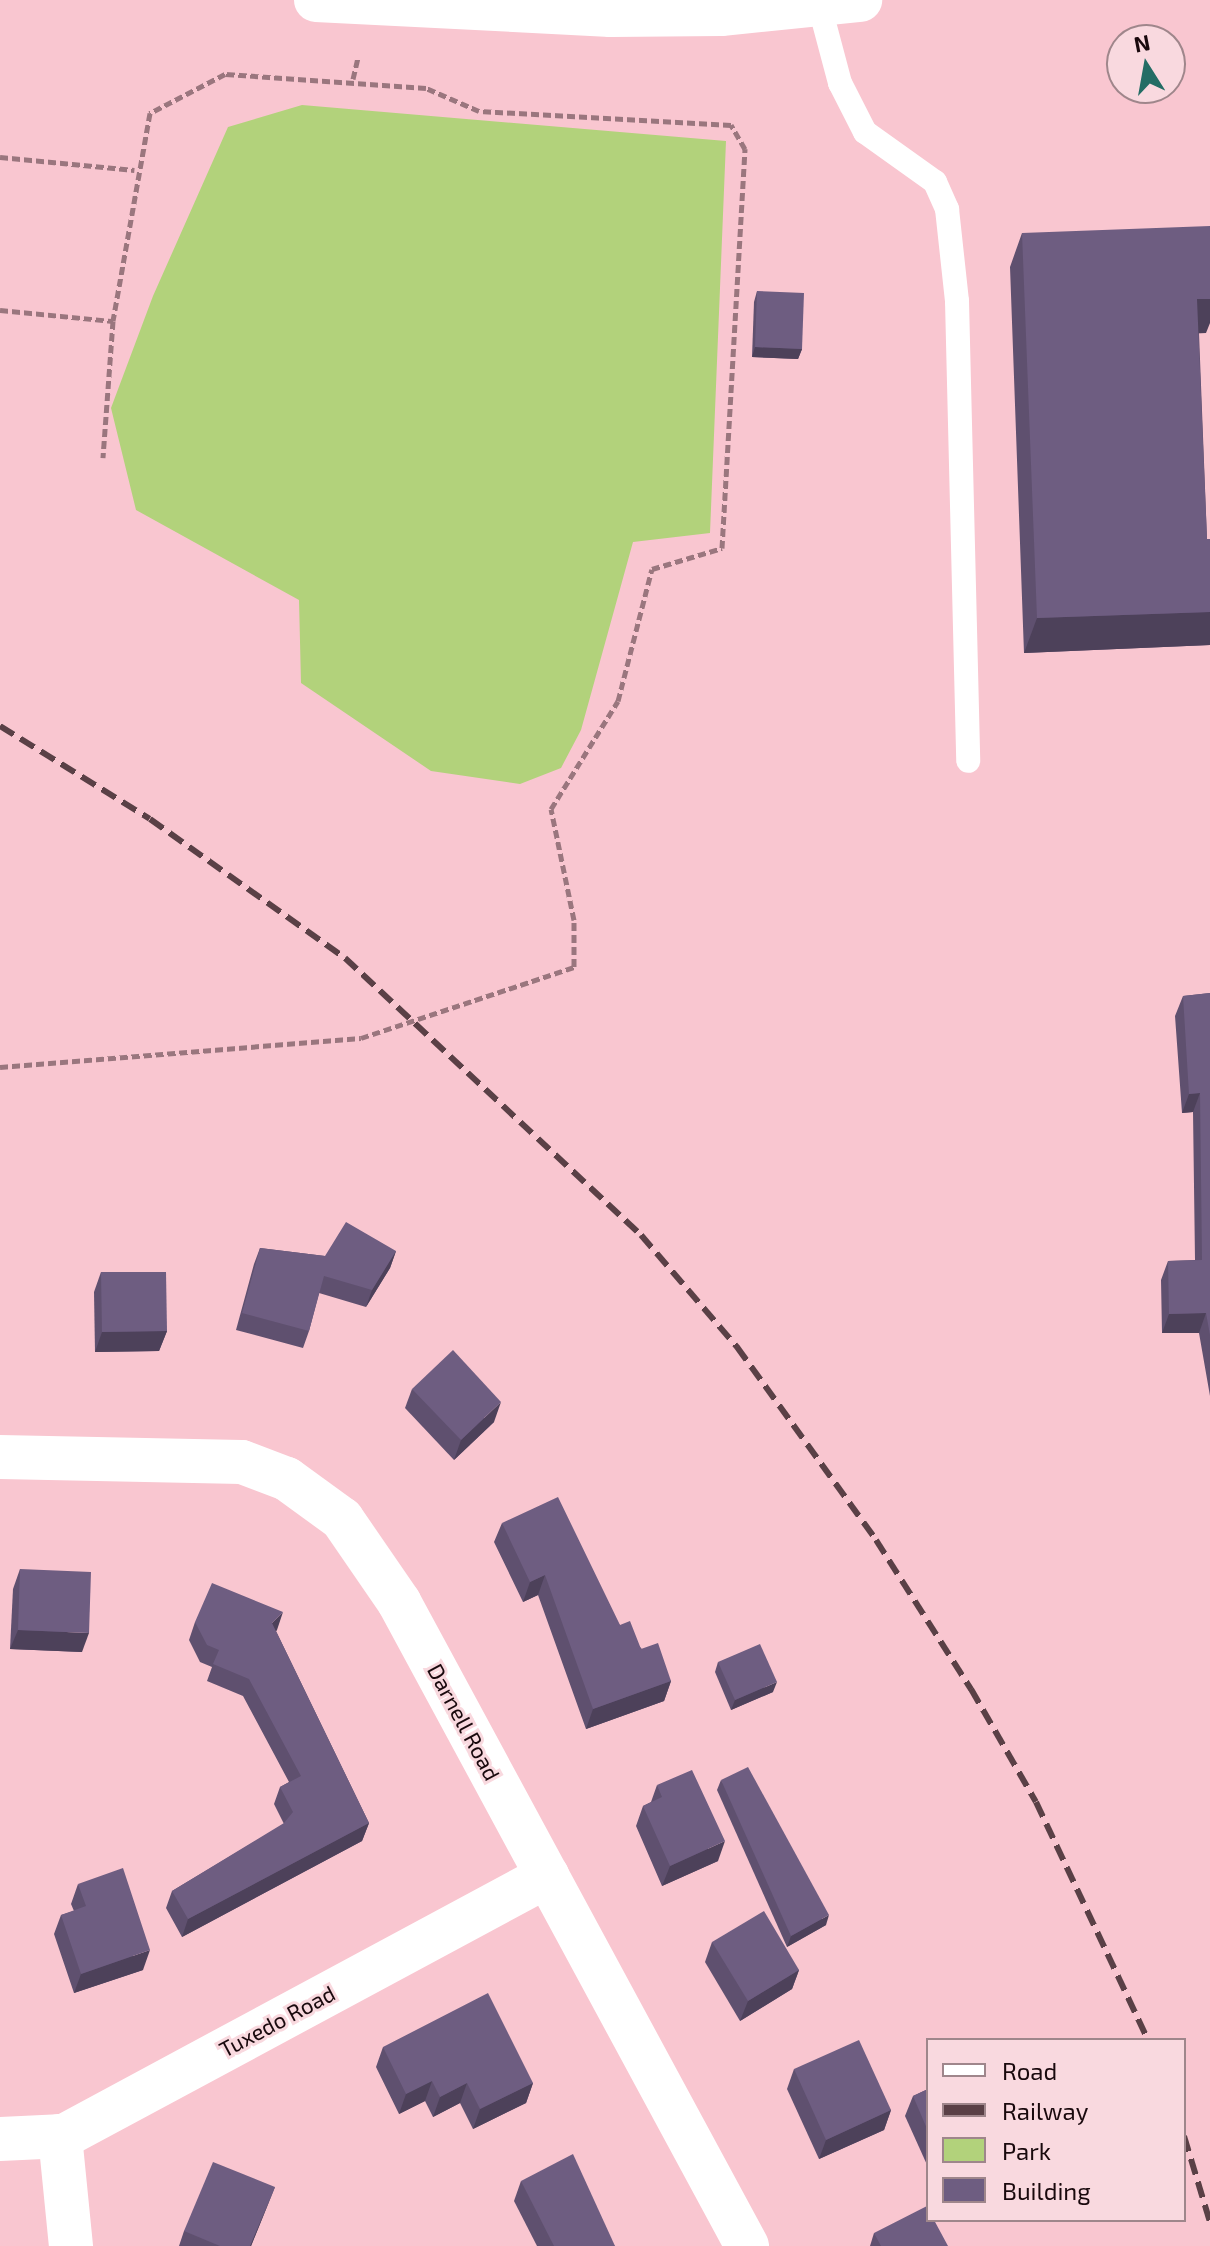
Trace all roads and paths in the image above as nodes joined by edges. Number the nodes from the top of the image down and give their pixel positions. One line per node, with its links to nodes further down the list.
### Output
1 (316, 0): 2 (street)
2 (840, 2): 10 (lane)
3 (358, 58): 4 (path)
4 (353, 79): 6 (path); 11 (path)
5 (0, 157): 6 (path)
6 (135, 170): 8 (path)
7 (0, 310): 8 (path)
8 (113, 321): 9 (path)
9 (103, 458)
10 (968, 761)
11 (0, 1067)
12 (0, 1457): 13 (street, Darnell Road)
13 (547, 1876): 14 (street, Tuxedo Road); 17 (street, Darnell Road)
14 (60, 2136): 15 (street, Tuxedo Road); 16 (street)
15 (0, 2139)
16 (71, 2246)
17 (747, 2246)

